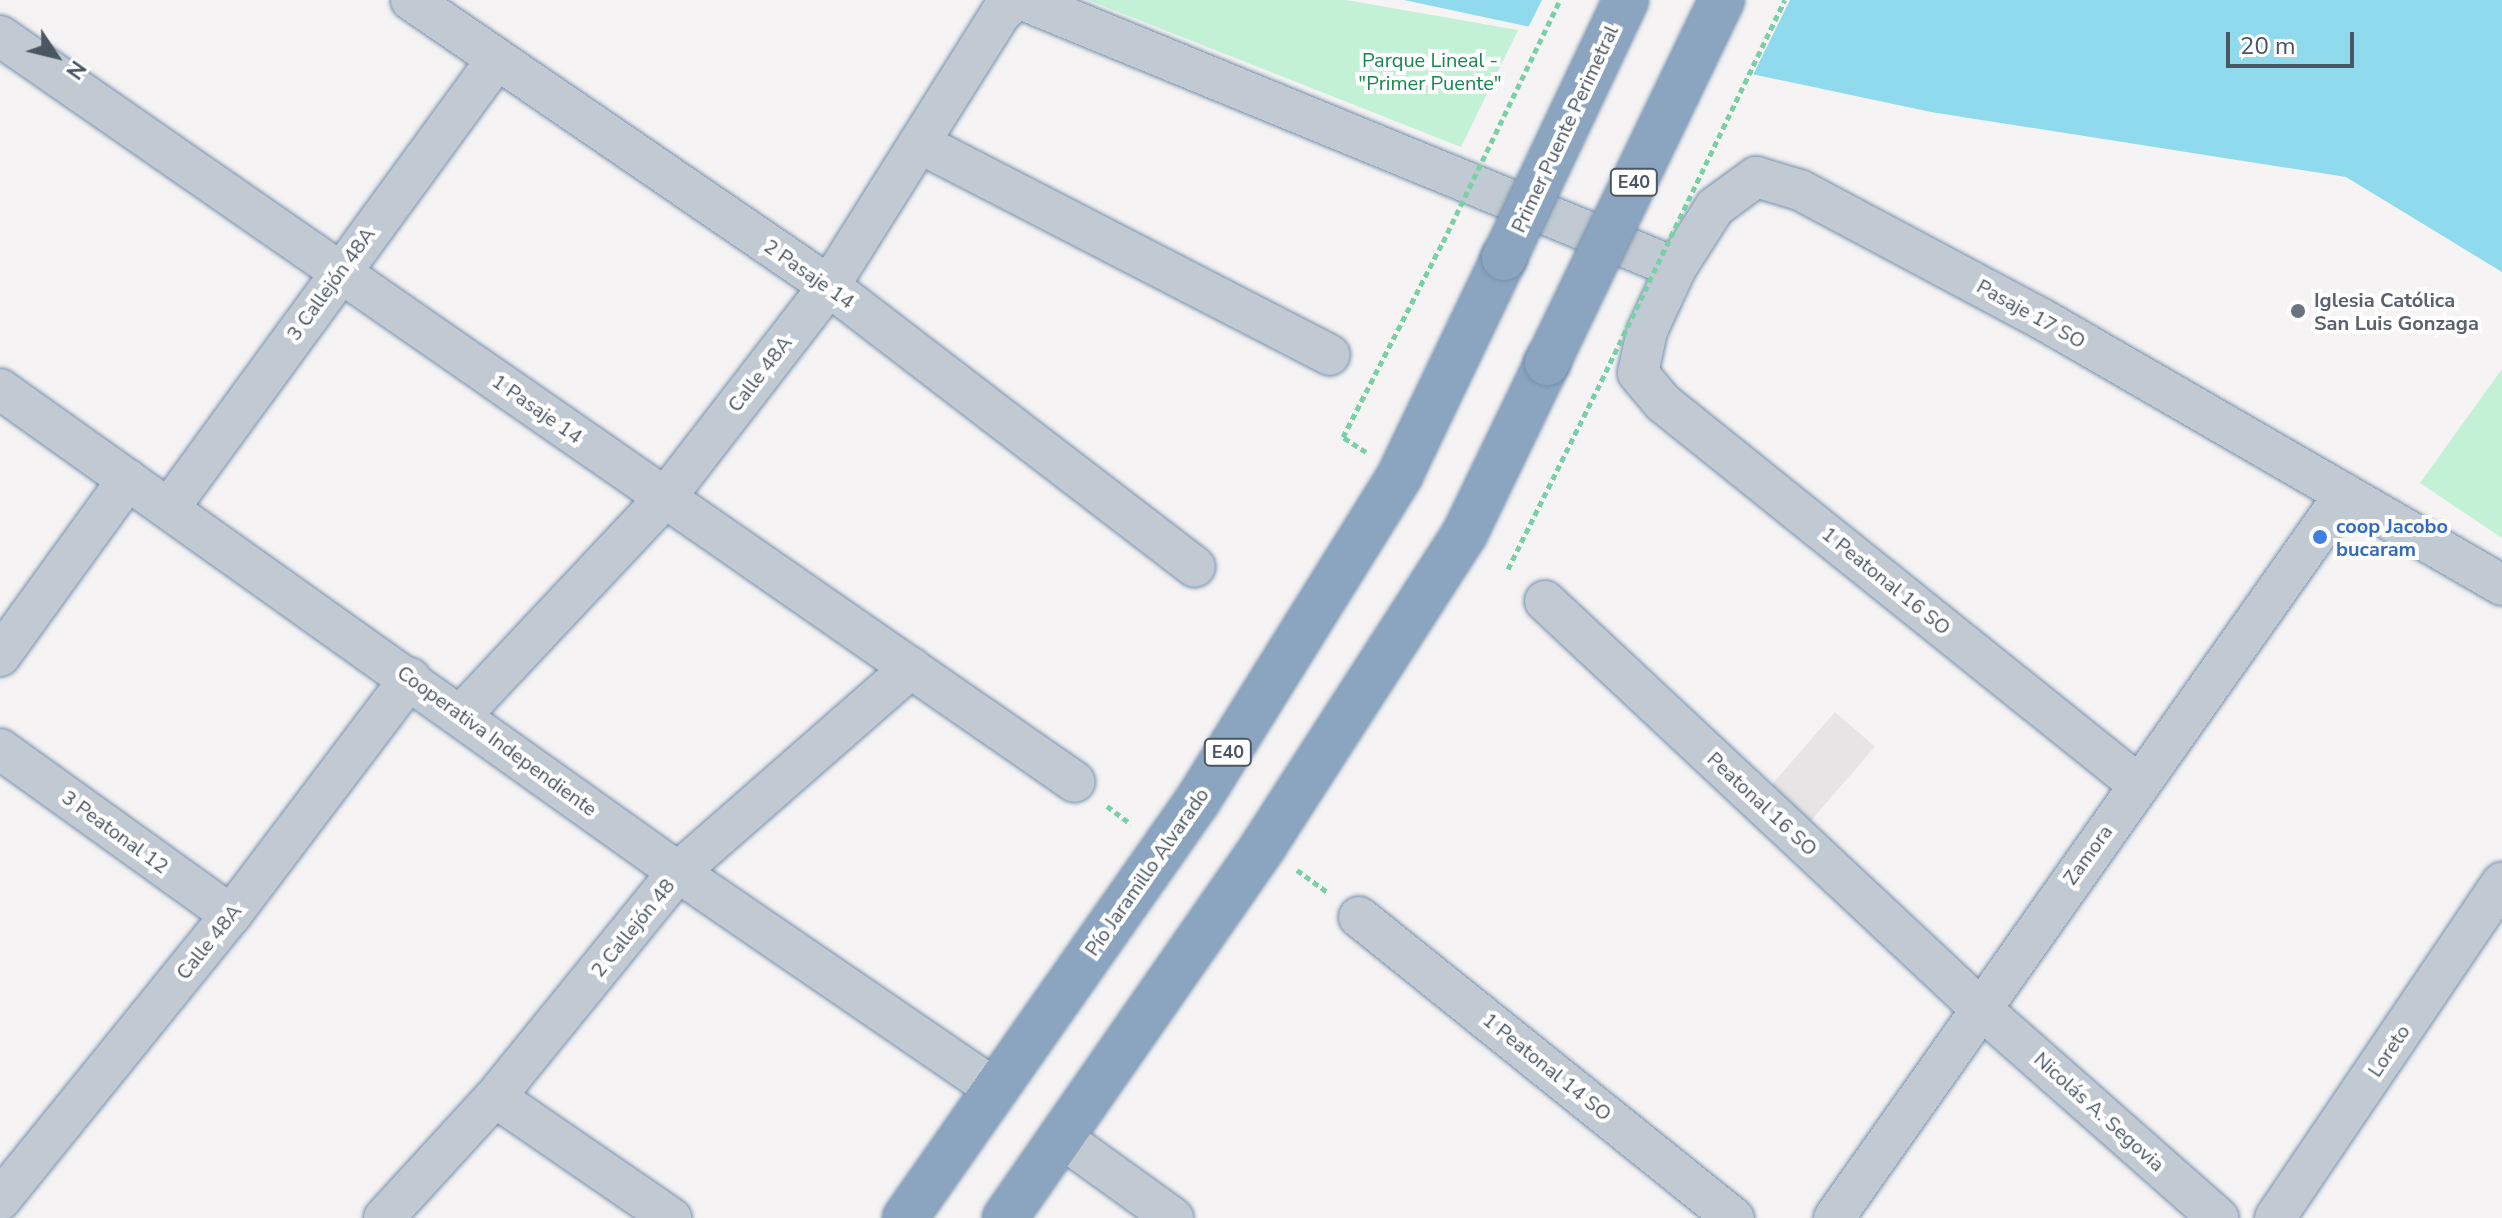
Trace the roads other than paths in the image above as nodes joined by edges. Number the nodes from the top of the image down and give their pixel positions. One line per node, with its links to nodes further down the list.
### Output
1 (411, 0): 7 (street, 2 Pasaje 14)
2 (1015, 0): 8 (street, Calle 48A)
3 (1023, 0): 10 (street)
4 (1626, 0): 9 (highway, Primer Puente Perimetral / E40, bridge)
5 (1722, 0): 37 (highway, E40, bridge)
6 (0, 36): 11 (street, 1 Pasaje 14)
7 (495, 62): 11 (street, 3 Callejón 48A); 12 (street, 2 Pasaje 14)
8 (919, 143): 12 (street, Calle 48A); 13 (street)
9 (1504, 258): 35 (highway, Pío Jaramillo Alvarado / E40)
10 (1676, 268): 14 (street, Pasaje 17 SO); 17 (street, Pasaje 17 SO)
11 (339, 271): 18 (street, 1 Pasaje 14); 19 (street, 3 Callejón 48A)
12 (829, 286): 18 (street, Calle 48A); 20 (street, 2 Pasaje 14)
13 (1329, 355)
14 (1638, 373): 29 (street, 1 Peatonal 16 SO)
15 (0, 389): 16 (street, Cooperativa Independiente)
16 (128, 479): 19 (street, Cooperativa Independiente); 23 (street)
17 (2345, 494): 21 (street, Pasaje 17 SO); 29 (street, Zamora)
18 (665, 498): 24 (street, 1 Pasaje 14); 26 (street, Calle 48A)
19 (169, 508): 25 (street, Cooperativa Independiente)
20 (1195, 567)
21 (2502, 585)
22 (1545, 601): 34 (street, Peatonal 16 SO)
23 (0, 656)
24 (911, 668): 28 (street, 1 Pasaje 14); 30 (street, 2 Callejón 48)
25 (410, 678): 26 (street, Cooperativa Independiente); 32 (street, Calle 48A)
26 (462, 714): 30 (street, Cooperativa Independiente)
27 (0, 749): 32 (street, 3 Peatonal 12)
28 (1075, 782)
29 (2139, 785): 34 (street, Zamora)
30 (678, 872): 35 (street, Cooperativa Independiente); 36 (street, 2 Callejón 48)
31 (2502, 883): 47 (street, Loreto)
32 (231, 915): 38 (street, Calle 48A)
33 (1359, 917): 44 (street, 1 Peatonal 14 SO)
34 (1979, 1007): 45 (street, Zamora); 46 (street, Nicolás A. Segovia)
35 (996, 1090): 41 (highway, Pío Jaramillo Alvarado / E40)
36 (495, 1097): 39 (street, 2 Callejón 48); 40 (street)
37 (1062, 1138): 42 (highway, E40); 43 (street)
38 (0, 1200)
39 (384, 1218)
40 (671, 1218)
41 (905, 1218)
42 (1005, 1218)
43 (1173, 1218)
44 (1734, 1218)
45 (1834, 1218)
46 (2218, 1218)
47 (2275, 1218)

